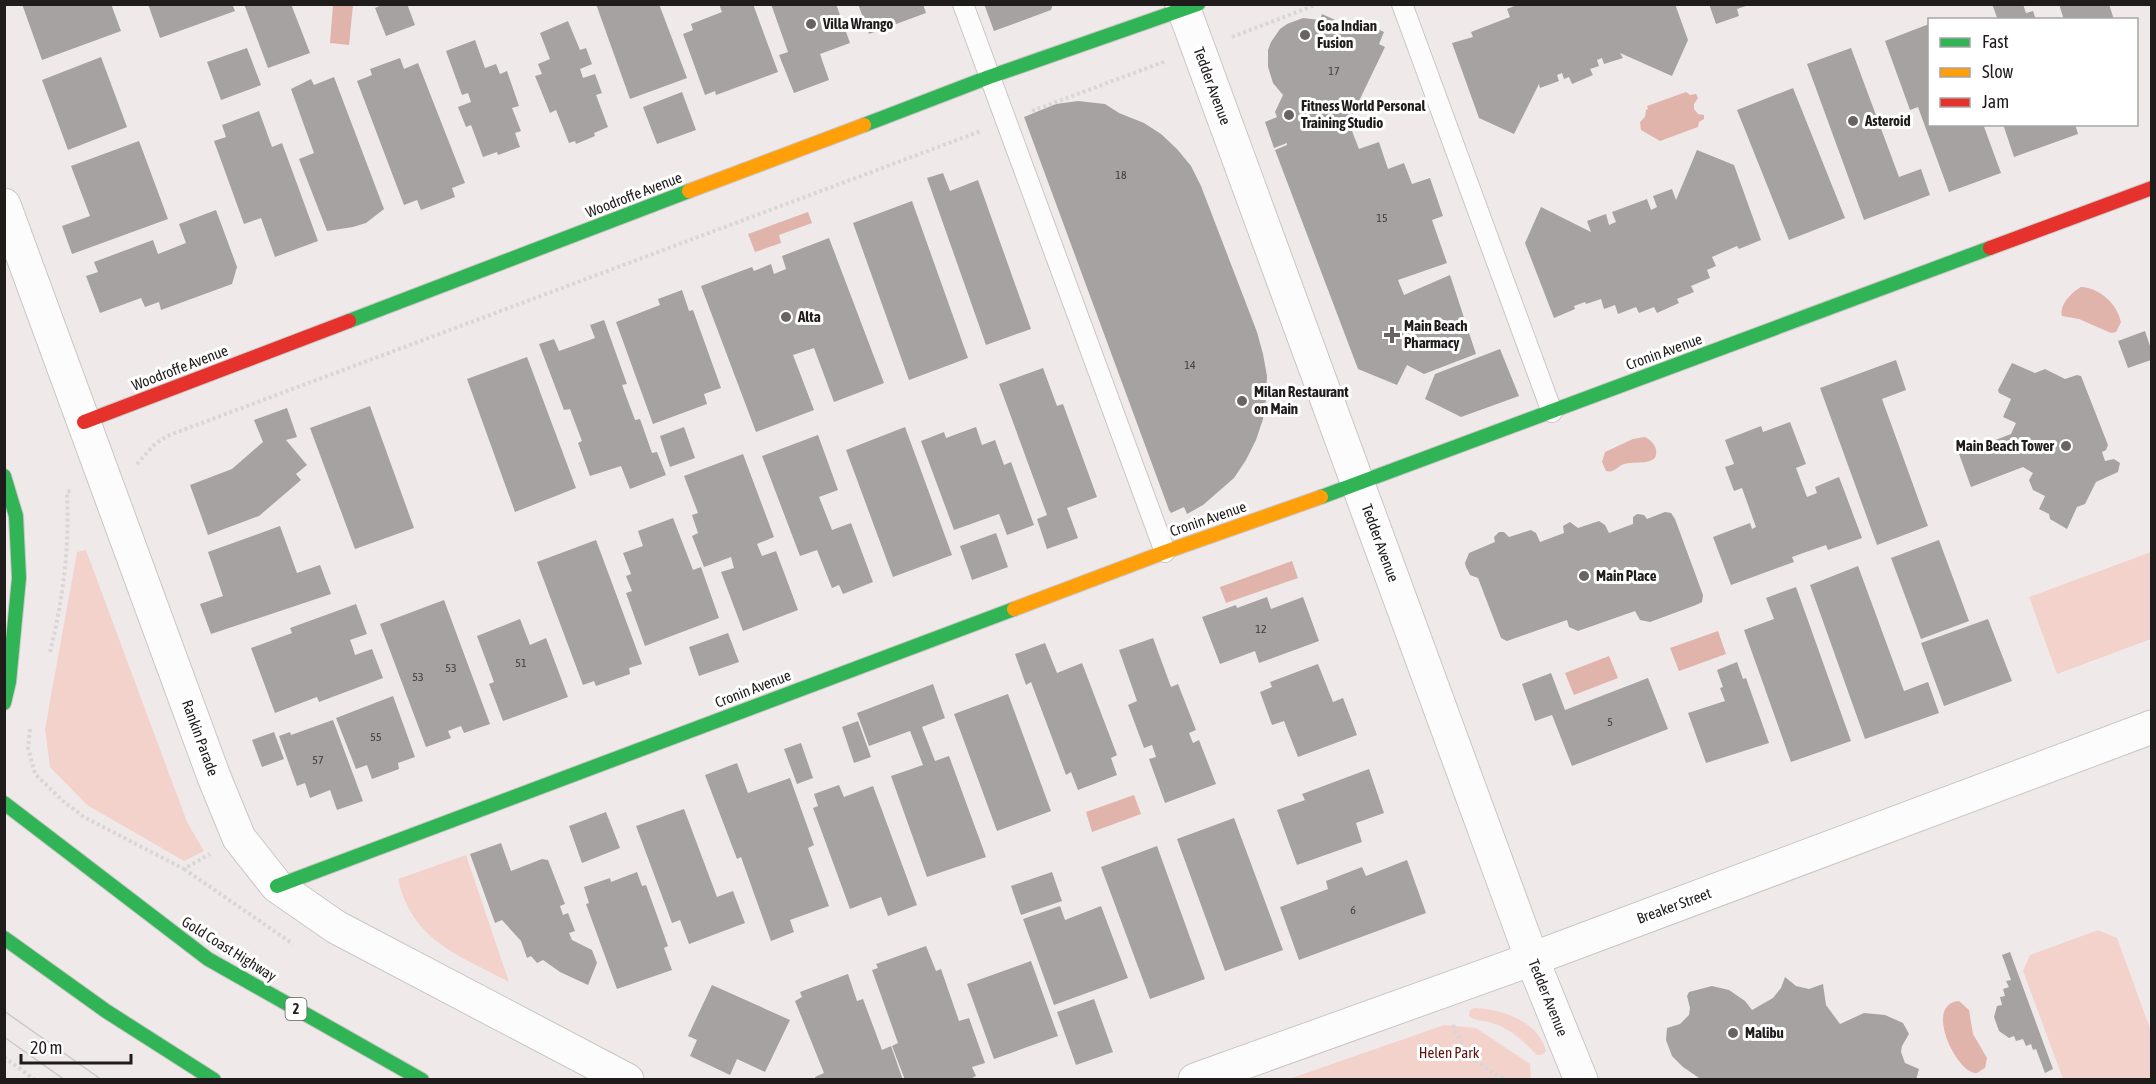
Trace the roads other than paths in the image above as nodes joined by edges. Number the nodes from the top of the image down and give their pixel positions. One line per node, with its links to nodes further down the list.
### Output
1 (963, 4): 4 (lane)
2 (1402, 4): 7 (lane)
3 (1188, 6): 4 (main road, Woodroffe Avenue); 10 (street, Tedder Avenue)
4 (989, 77): 8 (main road, Woodroffe Avenue); 11 (lane)
5 (2151, 188): 7 (main road, Cronin Avenue)
6 (4, 205): 8 (street, Rankin Parade)
7 (1552, 412): 10 (main road, Cronin Avenue)
8 (84, 422): 15 (street, Rankin Parade)
9 (4, 476): 12 (main road)
10 (1359, 484): 11 (main road, Cronin Avenue); 17 (street, Tedder Avenue)
11 (1165, 552): 15 (main road, Cronin Avenue)
12 (4, 703)
13 (2151, 727): 17 (street, Breaker Street)
14 (4, 803): 19 (main road, Gold Coast Highway / 2)
15 (277, 886): 20 (street, Rankin Parade)
16 (4, 938): 18 (main road)
17 (1532, 959): 21 (street, Breaker Street); 22 (street, Tedder Avenue)
18 (214, 1080)
19 (422, 1080)
20 (627, 1080)
21 (1195, 1080)
22 (1581, 1080)

